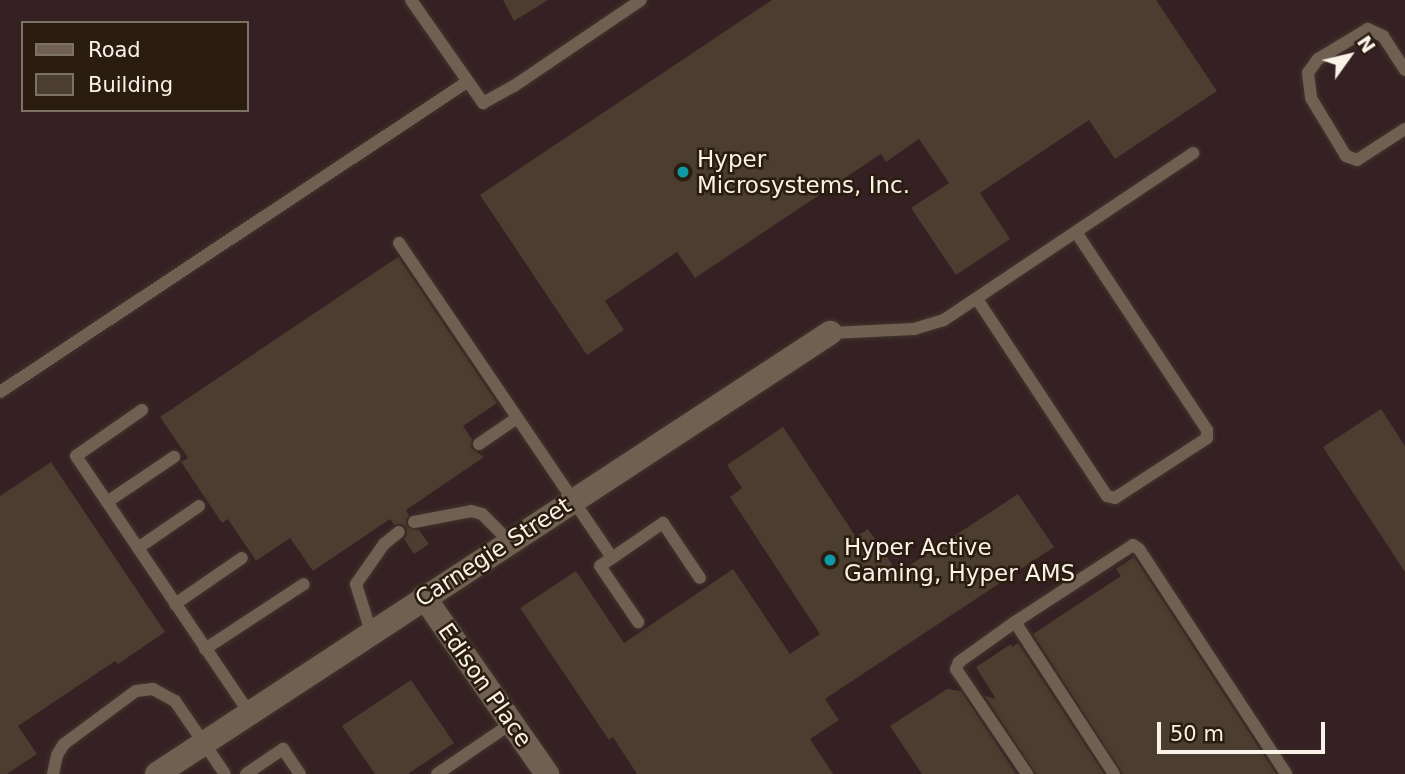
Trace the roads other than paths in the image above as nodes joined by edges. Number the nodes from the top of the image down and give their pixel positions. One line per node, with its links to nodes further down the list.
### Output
1 (411, 0): 4 (lane)
2 (641, 0): 4 (lane)
3 (1405, 70): 5 (lane)
4 (467, 82): 11 (lane)
5 (1405, 129)
6 (1193, 153): 7 (lane)
7 (1076, 232): 9 (lane); 9 (lane)
8 (399, 243): 13 (lane)
9 (977, 299): 10 (lane)
10 (830, 333): 16 (street, Carnegie Street)
11 (0, 392)
12 (142, 410): 17 (lane)
13 (517, 418): 14 (lane); 16 (lane)
14 (479, 444)
15 (174, 457): 17 (lane)
16 (573, 500): 21 (street, Carnegie Street); 24 (lane)
17 (107, 502): 22 (lane)
18 (199, 506): 22 (lane)
19 (414, 522): 21 (lane)
20 (399, 532): 31 (lane)
21 (509, 541): 27 (street, Carnegie Street)
22 (138, 548): 28 (lane)
23 (242, 558): 28 (lane)
24 (612, 558): 25 (lane); 29 (lane)
25 (700, 578)
26 (304, 584): 32 (lane)
27 (424, 597): 31 (street, Carnegie Street); 34 (street, Edison Place)
28 (175, 604): 32 (lane)
29 (638, 622)
30 (1015, 622): 43 (lane); 44 (lane); 45 (lane)
31 (371, 632): 33 (street, Carnegie Street)
32 (205, 649): 33 (lane)
33 (250, 714): 35 (street, Carnegie Street)
34 (512, 723): 41 (lane); 42 (street, Edison Place)
35 (206, 743): 36 (lane); 37 (street, Carnegie Street); 38 (lane)
36 (53, 774)
37 (157, 774)
38 (225, 774)
39 (246, 774): 40 (lane)
40 (300, 774)
41 (438, 774)
42 (547, 774)
43 (1027, 774)
44 (1114, 774)
45 (1286, 774)

